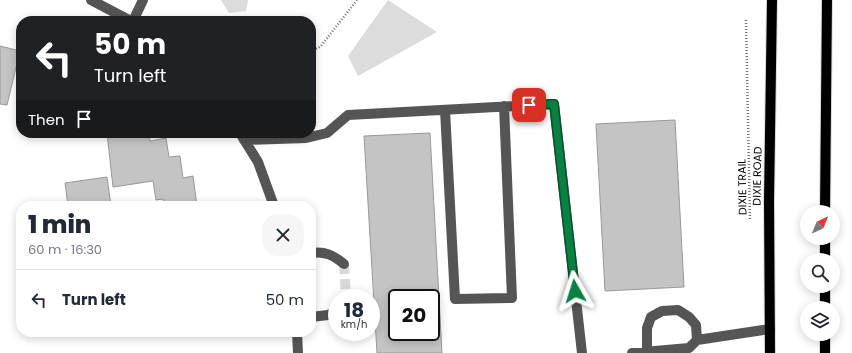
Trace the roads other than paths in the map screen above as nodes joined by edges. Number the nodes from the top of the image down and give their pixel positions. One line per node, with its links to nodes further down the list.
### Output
1 (91, 0): 5 (street)
2 (143, 0): 6 (street)
3 (772, 0): 17 (main road, DIXIE ROAD)
4 (827, 0): 12 (main road)
5 (122, 16)
6 (135, 16)
7 (504, 106): 8 (street); 8 (street); 23 (street)
8 (445, 110): 9 (street)
9 (316, 136)
10 (243, 138): 11 (street)
11 (272, 201)
12 (825, 205)
13 (316, 252): 14 (street)
14 (344, 264)
15 (328, 315): 16 (street)
16 (316, 316)
17 (770, 329): 19 (street); 25 (main road, DIXIE ROAD)
18 (297, 337): 22 (street)
19 (697, 340): 21 (street); 21 (street)
20 (825, 341): 26 (main road)
21 (647, 352): 24 (street)
22 (298, 353)
23 (582, 353)
24 (632, 353)
25 (770, 353)
26 (825, 353)

